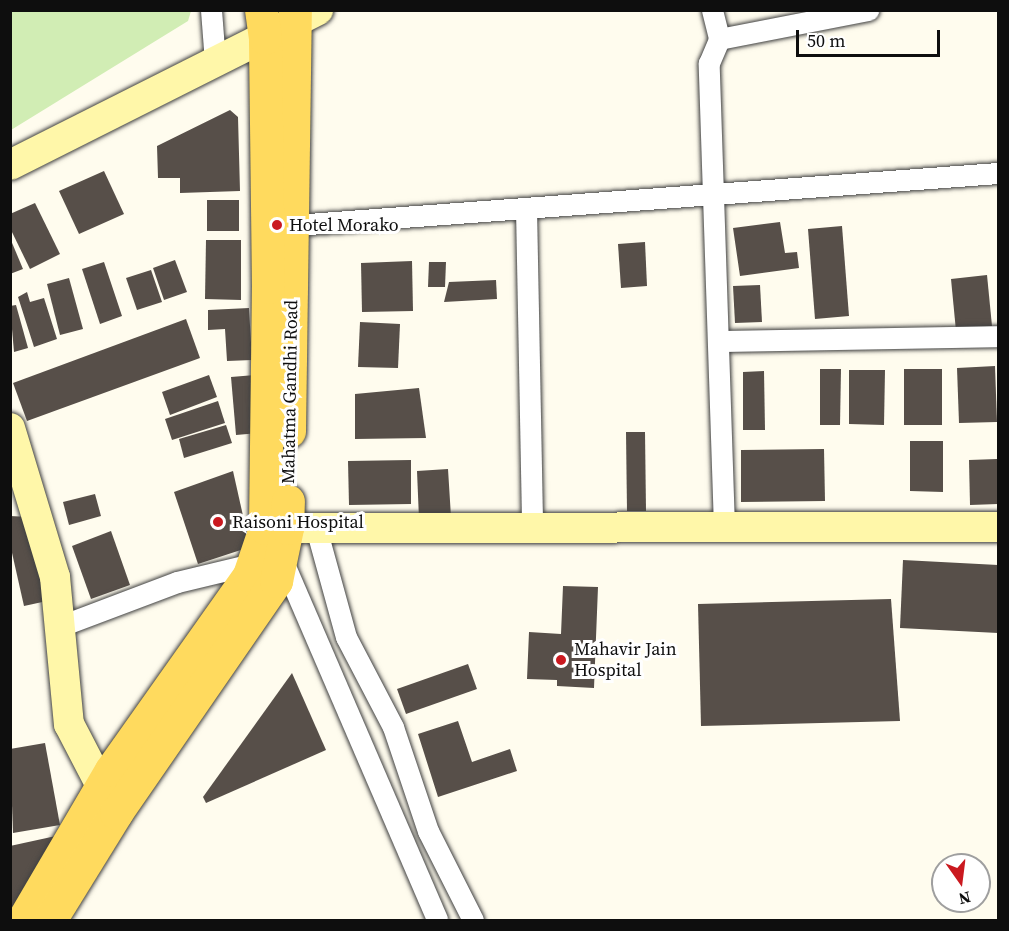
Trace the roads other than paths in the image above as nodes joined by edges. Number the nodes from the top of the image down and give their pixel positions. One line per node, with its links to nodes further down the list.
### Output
1 (211, 10): 7 (street)
2 (712, 10): 6 (street)
3 (868, 10): 6 (street)
4 (303, 14): 5 (main road); 12 (main road, Mahatma Gandhi Road)
5 (263, 24): 7 (main road); 12 (main road)
6 (719, 39): 10 (street)
7 (215, 63): 8 (main road)
8 (10, 165)
9 (999, 173): 10 (street)
10 (716, 193): 11 (street); 14 (street)
11 (526, 208): 12 (street); 18 (street)
12 (280, 226): 19 (main road, Mahatma Gandhi Road)
13 (999, 336): 14 (street)
14 (719, 341): 16 (street)
15 (13, 438): 20 (main road)
16 (724, 527): 17 (main road); 18 (main road)
17 (999, 527)
18 (532, 528): 19 (main road)
19 (280, 541): 20 (street); 21 (main road, Mahatma Gandhi Road); 24 (street); 25 (street)
20 (58, 627): 21 (main road)
21 (108, 800): 22 (main road); 23 (main road, Mahatma Gandhi Road)
22 (23, 921)
23 (50, 921)
24 (437, 921)
25 (473, 921)

